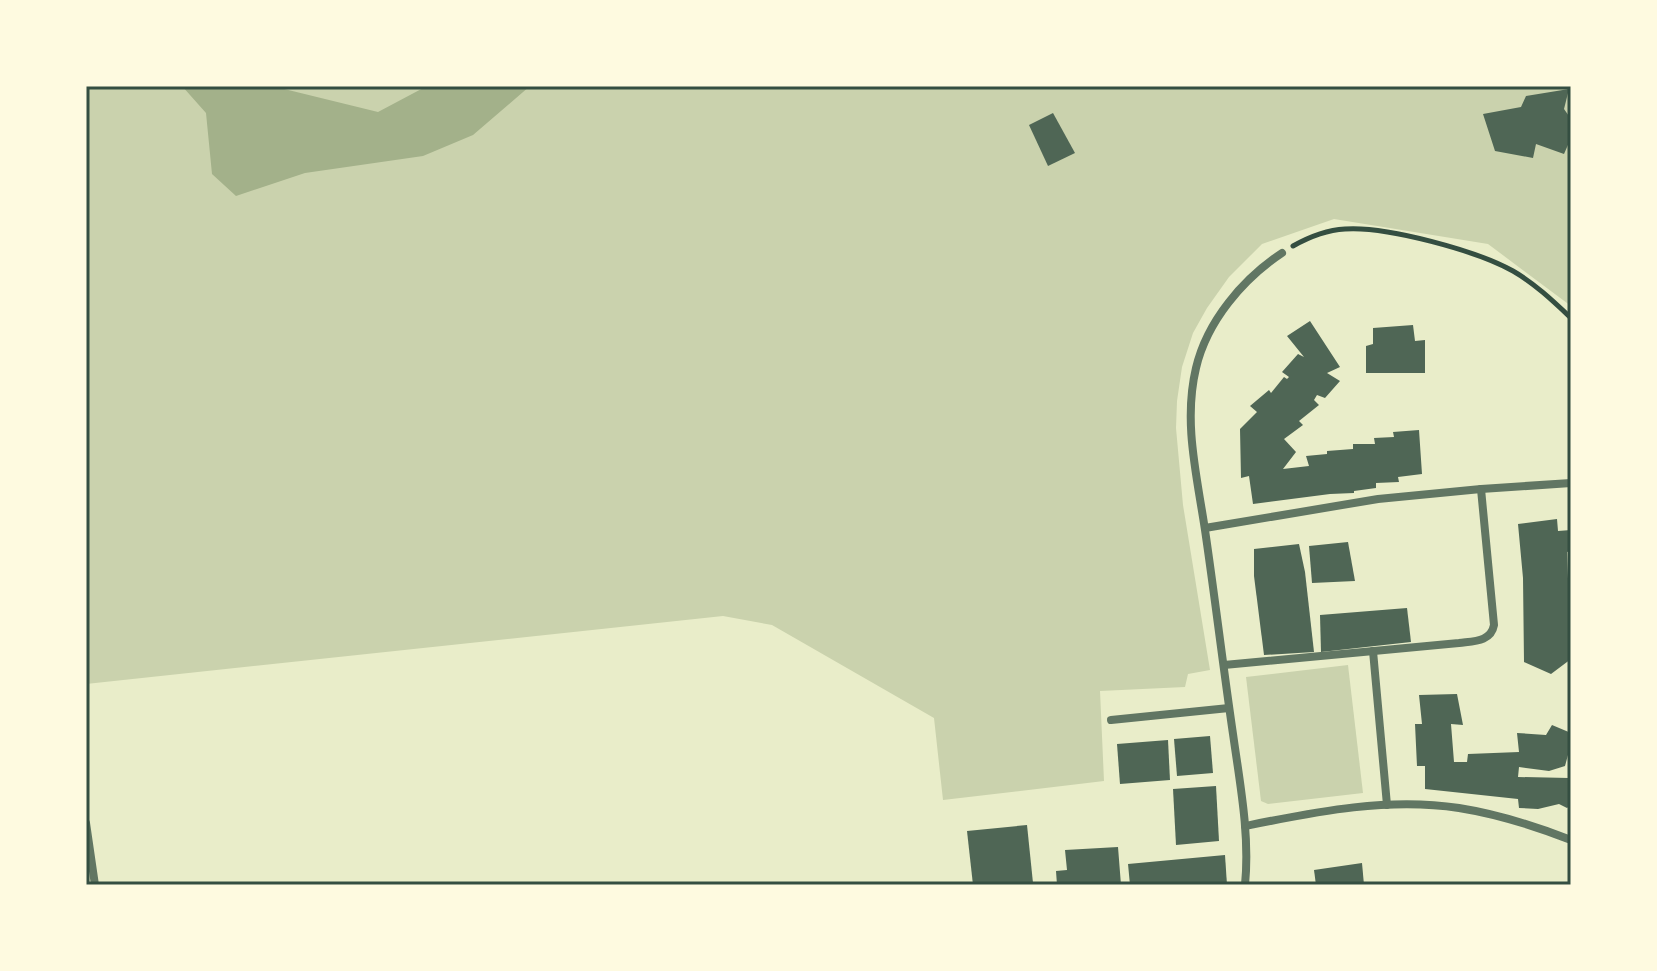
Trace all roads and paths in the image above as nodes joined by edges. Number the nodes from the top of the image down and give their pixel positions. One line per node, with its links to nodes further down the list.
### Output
1 (1282, 253): 2 (path); 5 (street)
2 (1571, 318)
3 (1571, 483): 4 (street)
4 (1481, 489): 5 (street); 6 (street)
5 (1205, 528): 7 (street)
6 (1373, 651): 7 (street); 10 (street)
7 (1224, 665): 8 (street)
8 (1229, 708): 9 (street); 12 (street)
9 (1111, 720)
10 (1387, 805): 12 (street); 13 (street)
11 (86, 823): 14 (street)
12 (1245, 826): 15 (street)
13 (1571, 840)
14 (95, 885)
15 (1245, 885)

